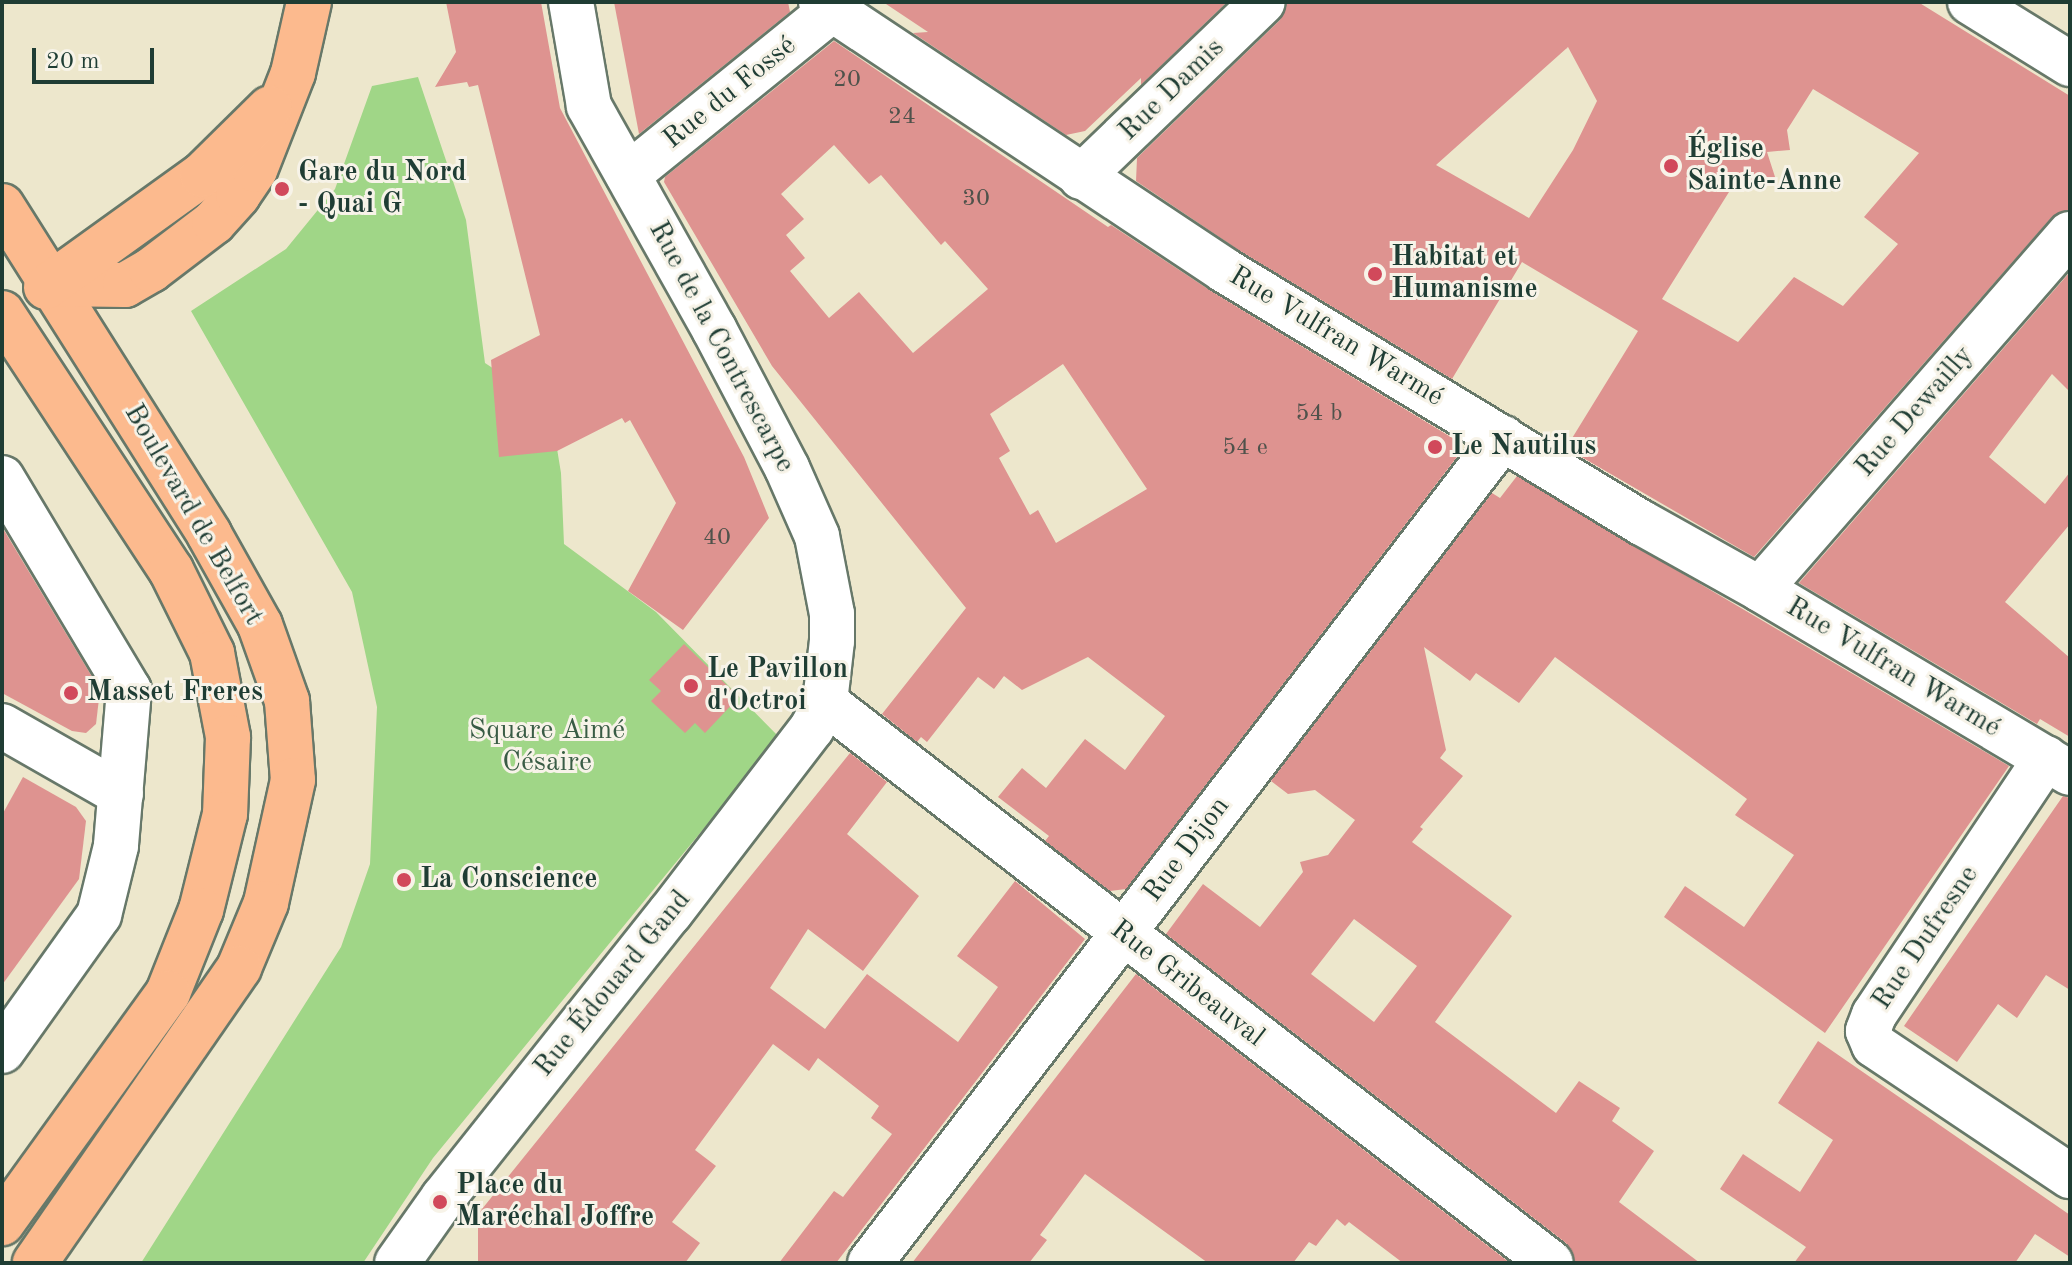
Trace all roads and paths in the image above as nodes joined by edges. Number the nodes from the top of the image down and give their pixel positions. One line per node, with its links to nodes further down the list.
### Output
1 (309, 2): 11 (main road)
2 (571, 2): 7 (street, Rue de la Contrescarpe)
3 (1263, 2): 8 (street, Rue Damis)
4 (1981, 5): 6 (street)
5 (826, 6): 7 (street, Rue du Fossé); 8 (street, Rue Vulfran Warmé)
6 (2070, 64)
7 (628, 175): 16 (street, Rue de la Contrescarpe)
8 (1081, 177): 13 (street, Rue Vulfran Warmé)
9 (2, 206): 11 (main road, Boulevard de Belfort)
10 (2070, 234): 15 (street, Rue Dewailly)
11 (52, 284): 12 (main road); 24 (main road, Boulevard de Belfort)
12 (2, 313): 23 (main road, Boulevard de Belfort)
13 (1503, 438): 15 (street, Rue Vulfran Warmé); 20 (street, Rue Dijon)
14 (2, 478): 19 (street)
15 (1760, 589): 18 (street, Rue Vulfran Warmé)
16 (825, 702): 20 (street, Rue Gribeauval); 25 (street, Rue Édouard Gand)
17 (2, 726): 19 (street)
18 (2058, 766): 22 (street, Rue Dufresne)
19 (121, 794): 21 (street)
20 (1122, 934): 26 (street, Rue Dijon); 27 (street, Rue Gribeauval)
21 (2, 1051)
22 (2070, 1176)
23 (2, 1223)
24 (35, 1263)
25 (397, 1263)
26 (870, 1263)
27 (1551, 1263)

